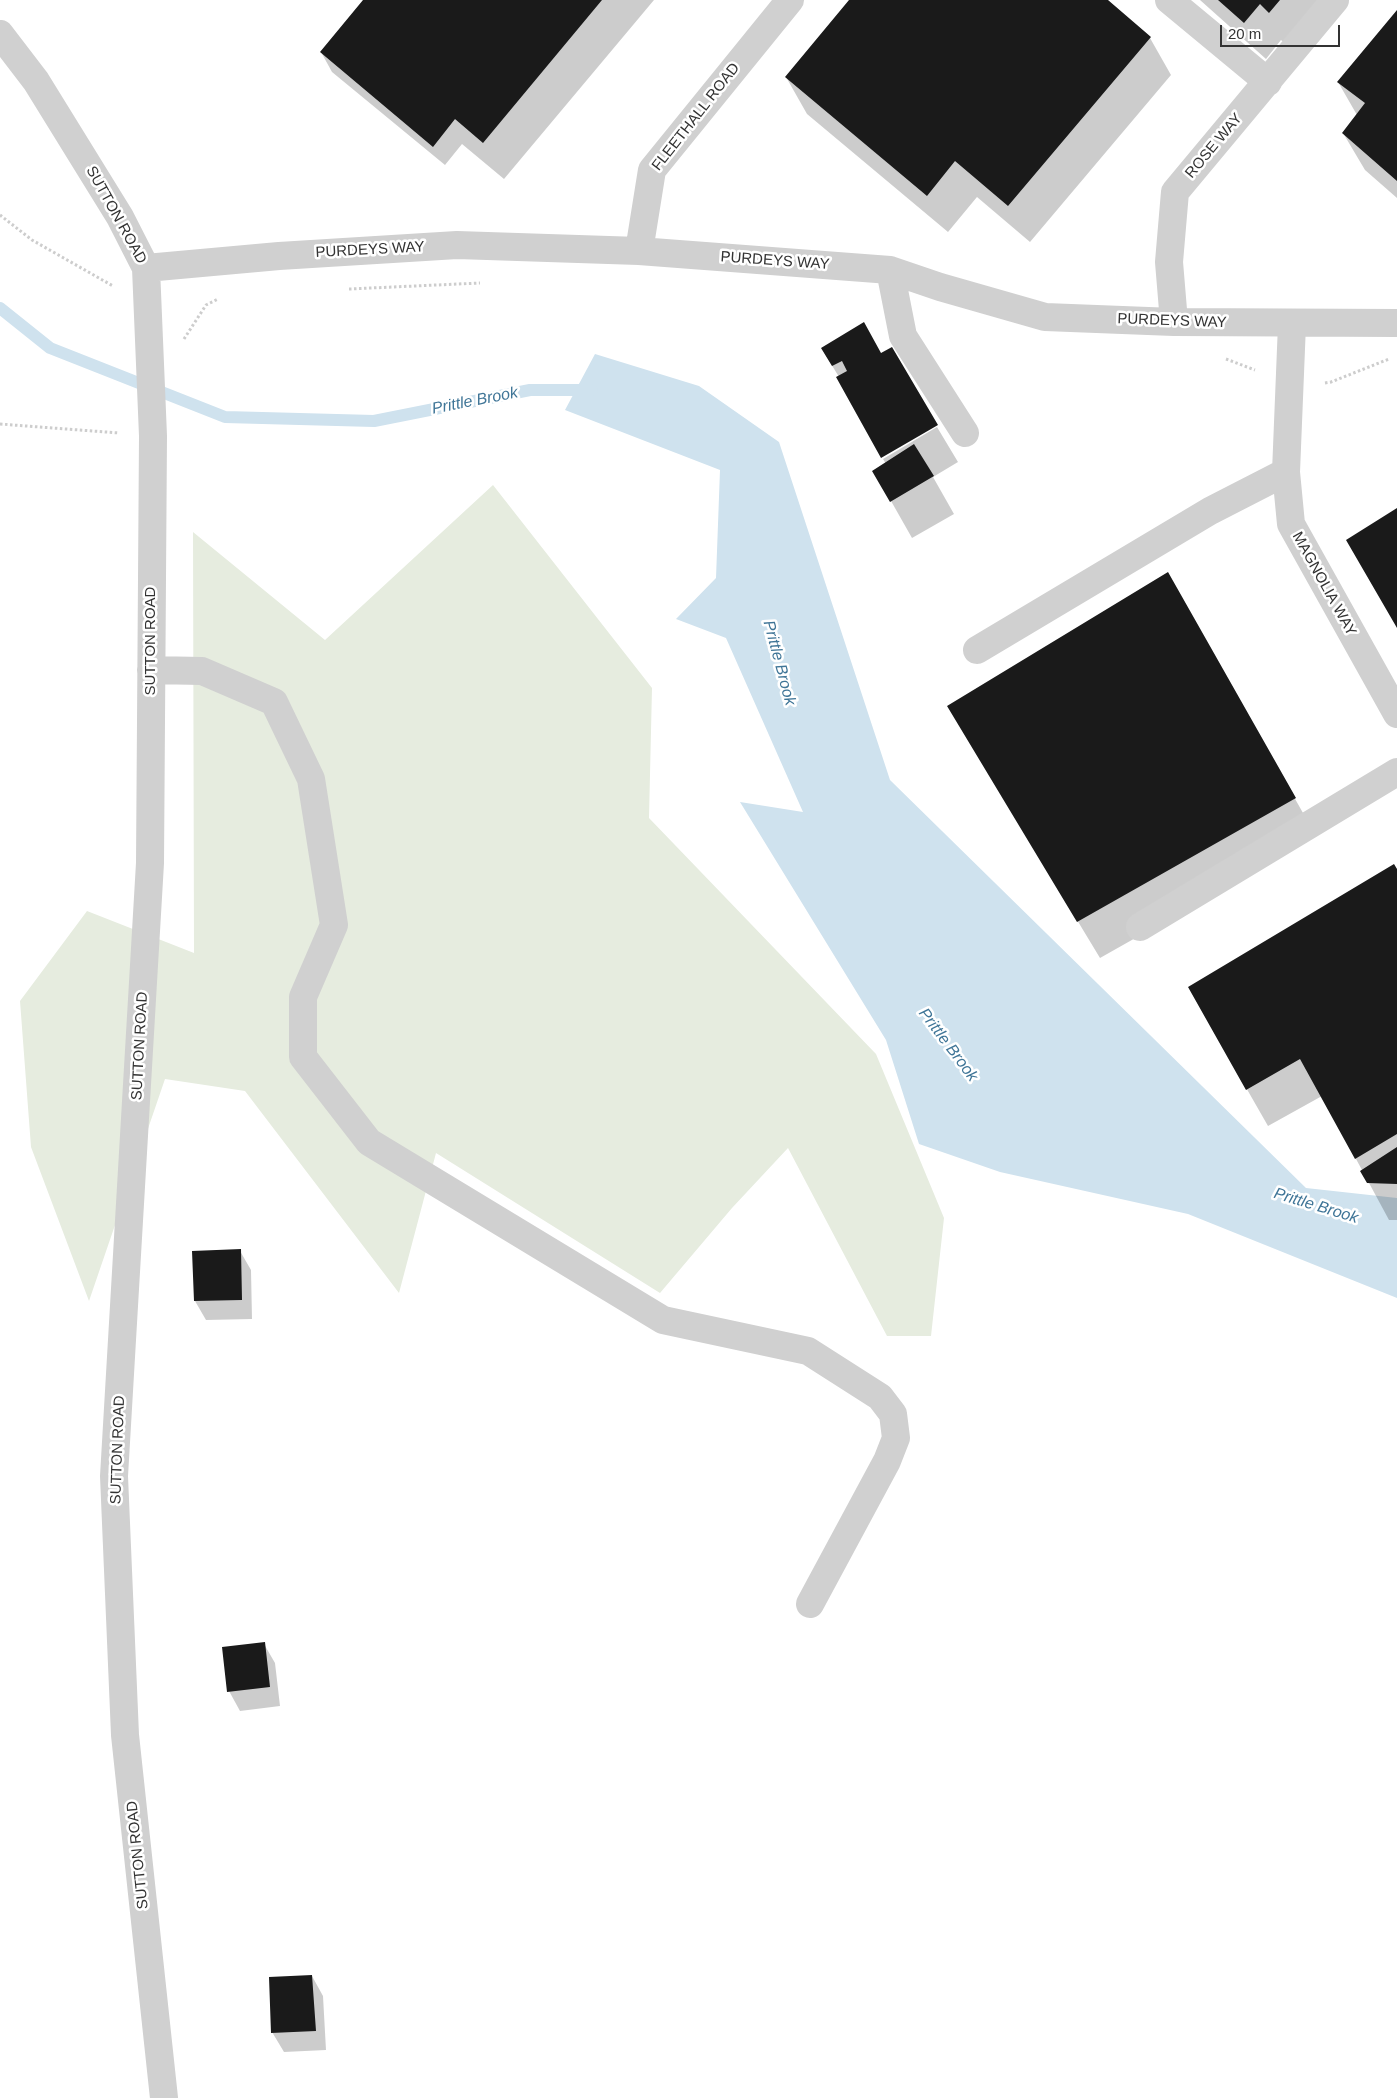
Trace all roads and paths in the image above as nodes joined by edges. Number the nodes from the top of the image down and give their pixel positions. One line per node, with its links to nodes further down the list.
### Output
1 (790, 0): 7 (street, FLEETHALL ROAD)
2 (1169, 0): 5 (street)
3 (1335, 0): 5 (street, ROSE WAY)
4 (0, 34): 8 (street, SUTTON ROAD)
5 (1268, 82): 14 (street, ROSE WAY)
6 (0, 215): 13 (path)
7 (639, 251): 8 (street, PURDEYS WAY); 9 (street, PURDEYS WAY)
8 (146, 268): 13 (street, SUTTON ROAD)
9 (890, 270): 14 (street, PURDEYS WAY); 22 (street)
10 (487, 283): 11 (path)
11 (339, 290)
12 (221, 297): 17 (path)
13 (148, 301): 23 (street, SUTTON ROAD)
14 (1174, 322): 16 (street, PURDEYS WAY)
15 (1397, 323): 16 (street, PURDEYS WAY)
16 (1292, 324): 20 (street, MAGNOLIA WAY)
17 (182, 342)
18 (1397, 356): 20 (path)
19 (1221, 357): 20 (path)
20 (1290, 386): 24 (street, MAGNOLIA WAY)
21 (0, 424): 23 (path)
22 (965, 433)
23 (152, 436): 26 (street, SUTTON ROAD)
24 (1286, 472): 25 (street); 27 (street, MAGNOLIA WAY)
25 (977, 650)
26 (151, 670): 30 (street); 31 (street, SUTTON ROAD)
27 (1397, 714)
28 (1397, 772): 29 (street)
29 (1140, 927)
30 (810, 1604)
31 (164, 2098)

